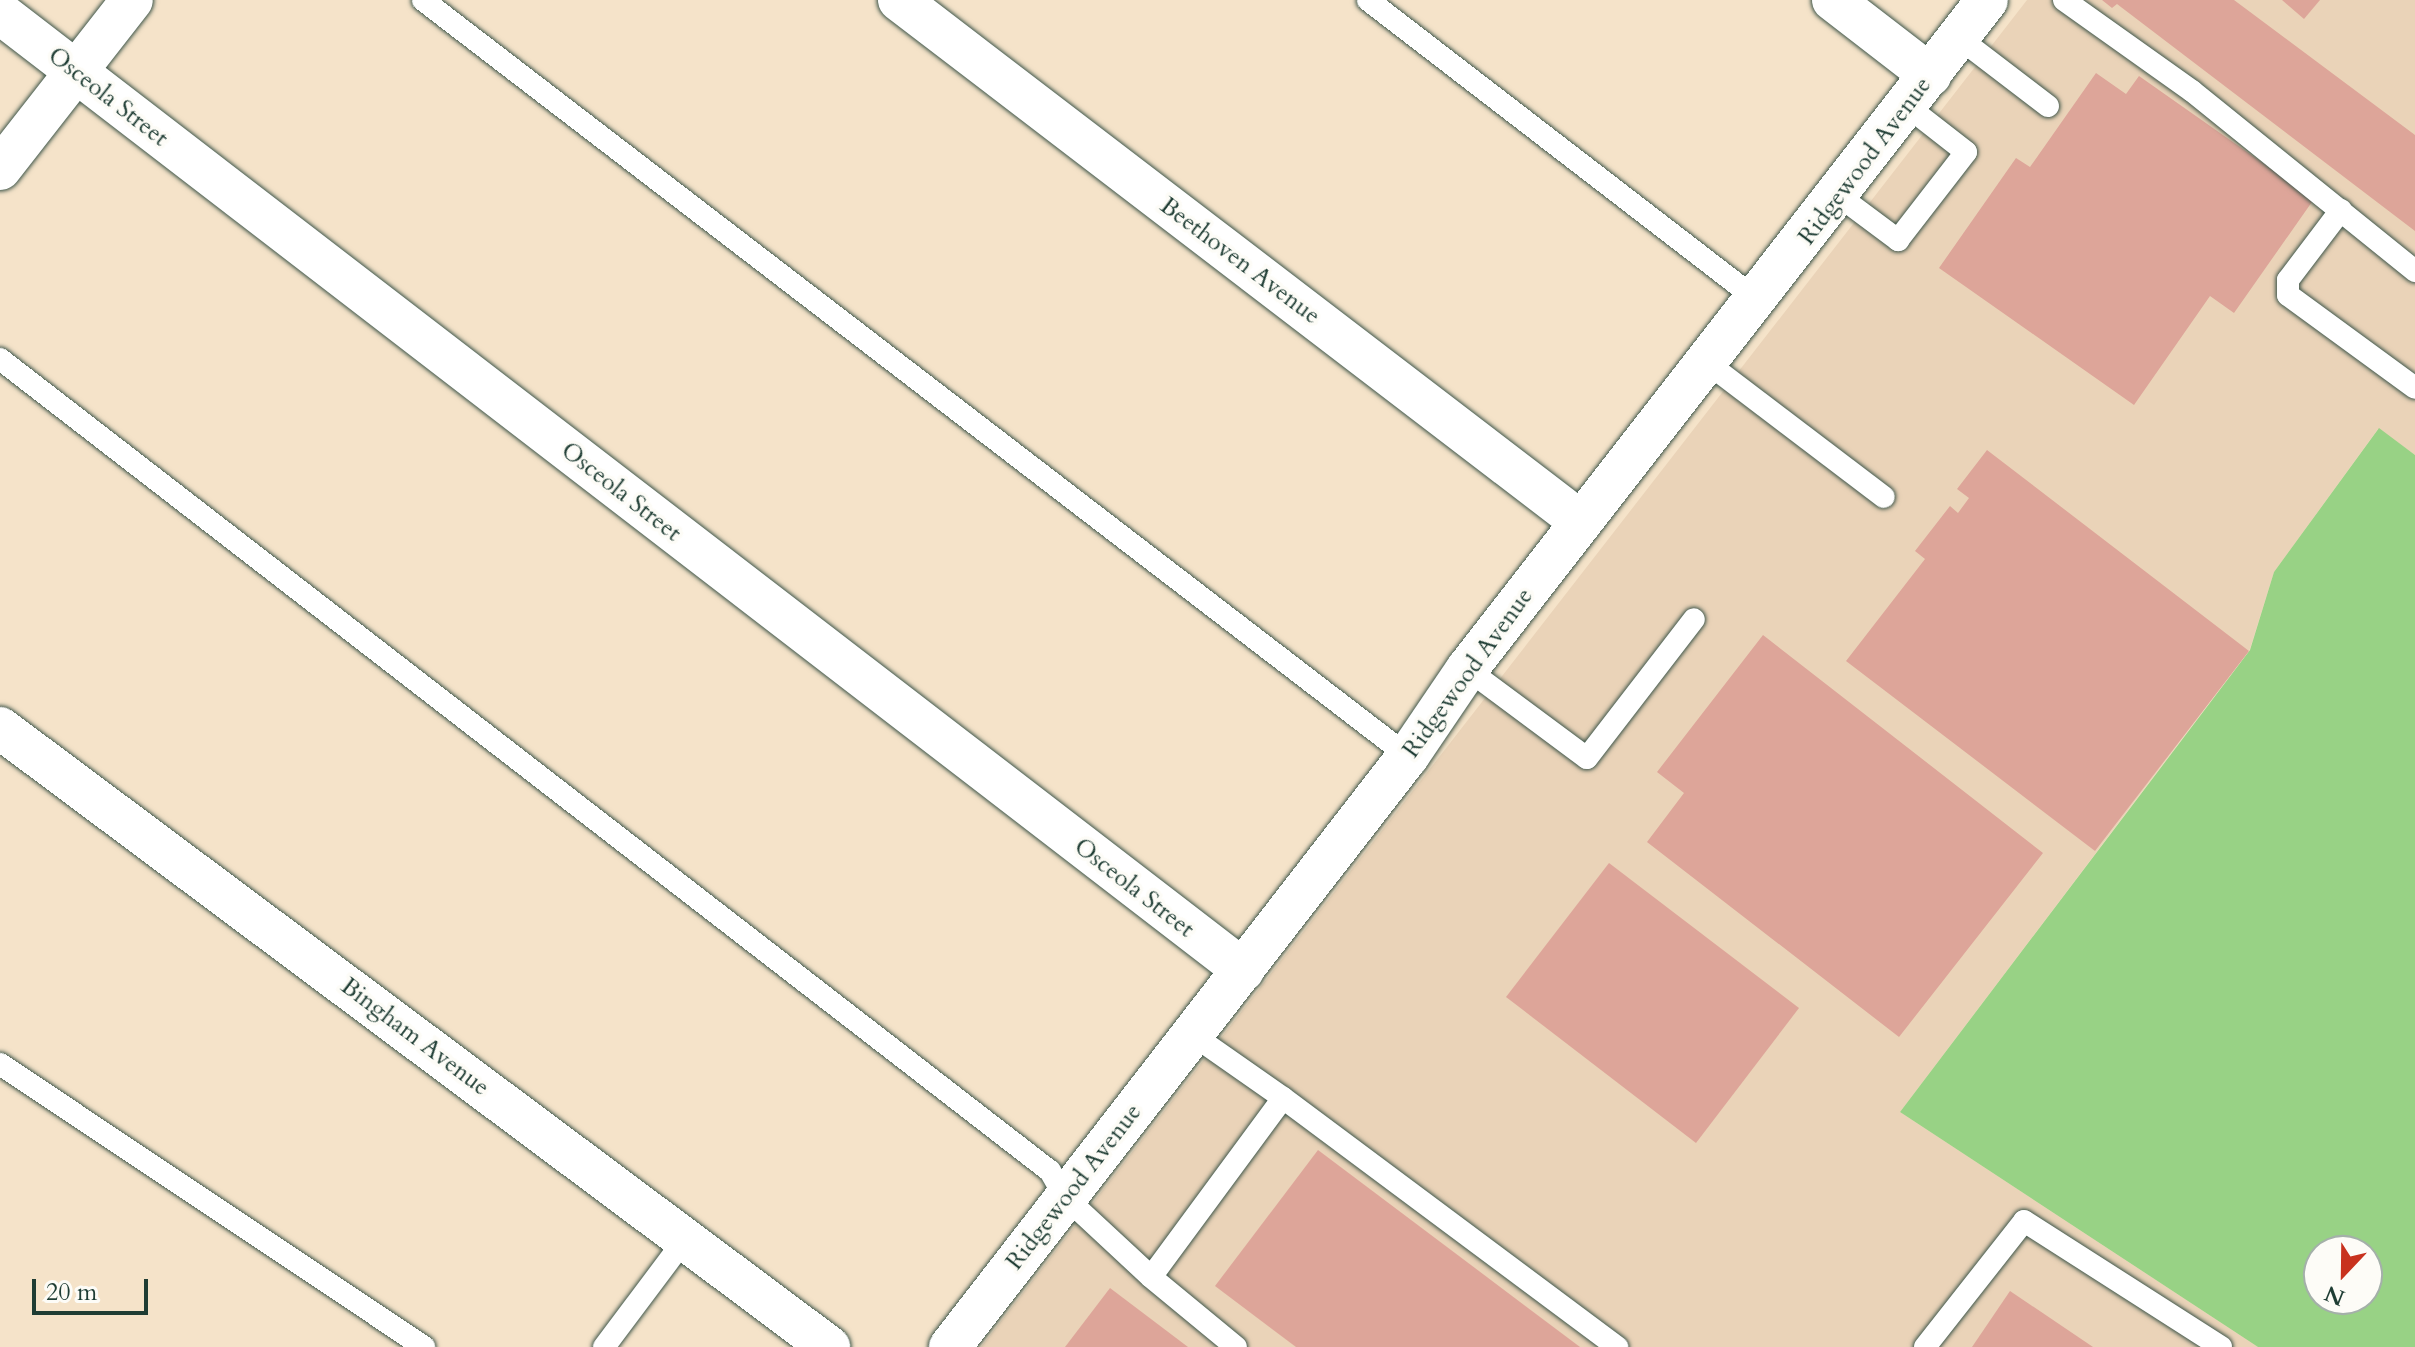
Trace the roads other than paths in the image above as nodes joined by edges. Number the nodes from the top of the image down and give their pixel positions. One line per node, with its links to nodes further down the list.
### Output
1 (132, 0): 10 (street)
2 (423, 0): 26 (lane)
3 (899, 0): 22 (street, Beethoven Avenue)
4 (1368, 0): 17 (lane)
5 (1833, 0): 11 (street)
6 (1987, 0): 9 (street, Ridgewood Avenue)
7 (2064, 0): 15 (lane)
8 (0, 13): 10 (street, Osceola Street)
9 (1959, 38): 11 (street, Ridgewood Avenue); 12 (lane)
10 (76, 73): 13 (street); 27 (street, Osceola Street)
11 (1918, 90): 14 (street, Ridgewood Avenue); 14 (lane)
12 (2048, 106)
13 (0, 169)
14 (1839, 196): 17 (street, Ridgewood Avenue)
15 (2341, 210): 16 (lane); 20 (lane)
16 (2415, 271)
17 (1758, 300): 19 (street, Ridgewood Avenue)
18 (0, 359): 31 (lane)
19 (1706, 362): 21 (lane); 22 (street, Ridgewood Avenue)
20 (2415, 388)
21 (1884, 497)
22 (1581, 522): 24 (street, Ridgewood Avenue)
23 (1694, 619): 24 (lane)
24 (1467, 669): 26 (street, Ridgewood Avenue)
25 (0, 728): 32 (street, Bingham Avenue)
26 (1408, 756): 27 (street, Ridgewood Avenue)
27 (1243, 970): 28 (street, Ridgewood Avenue)
28 (1193, 1035): 30 (lane); 31 (street, Ridgewood Avenue)
29 (0, 1064): 34 (lane)
30 (1283, 1098): 33 (lane); 39 (lane)
31 (1065, 1197): 33 (lane); 37 (street, Ridgewood Avenue)
32 (685, 1239): 35 (lane); 36 (street, Bingham Avenue)
33 (1151, 1277): 38 (lane)
34 (424, 1347)
35 (604, 1347)
36 (829, 1347)
37 (950, 1347)
38 (1236, 1347)
39 (1617, 1347)
40 (1925, 1347): 41 (lane)
41 (2221, 1347)

